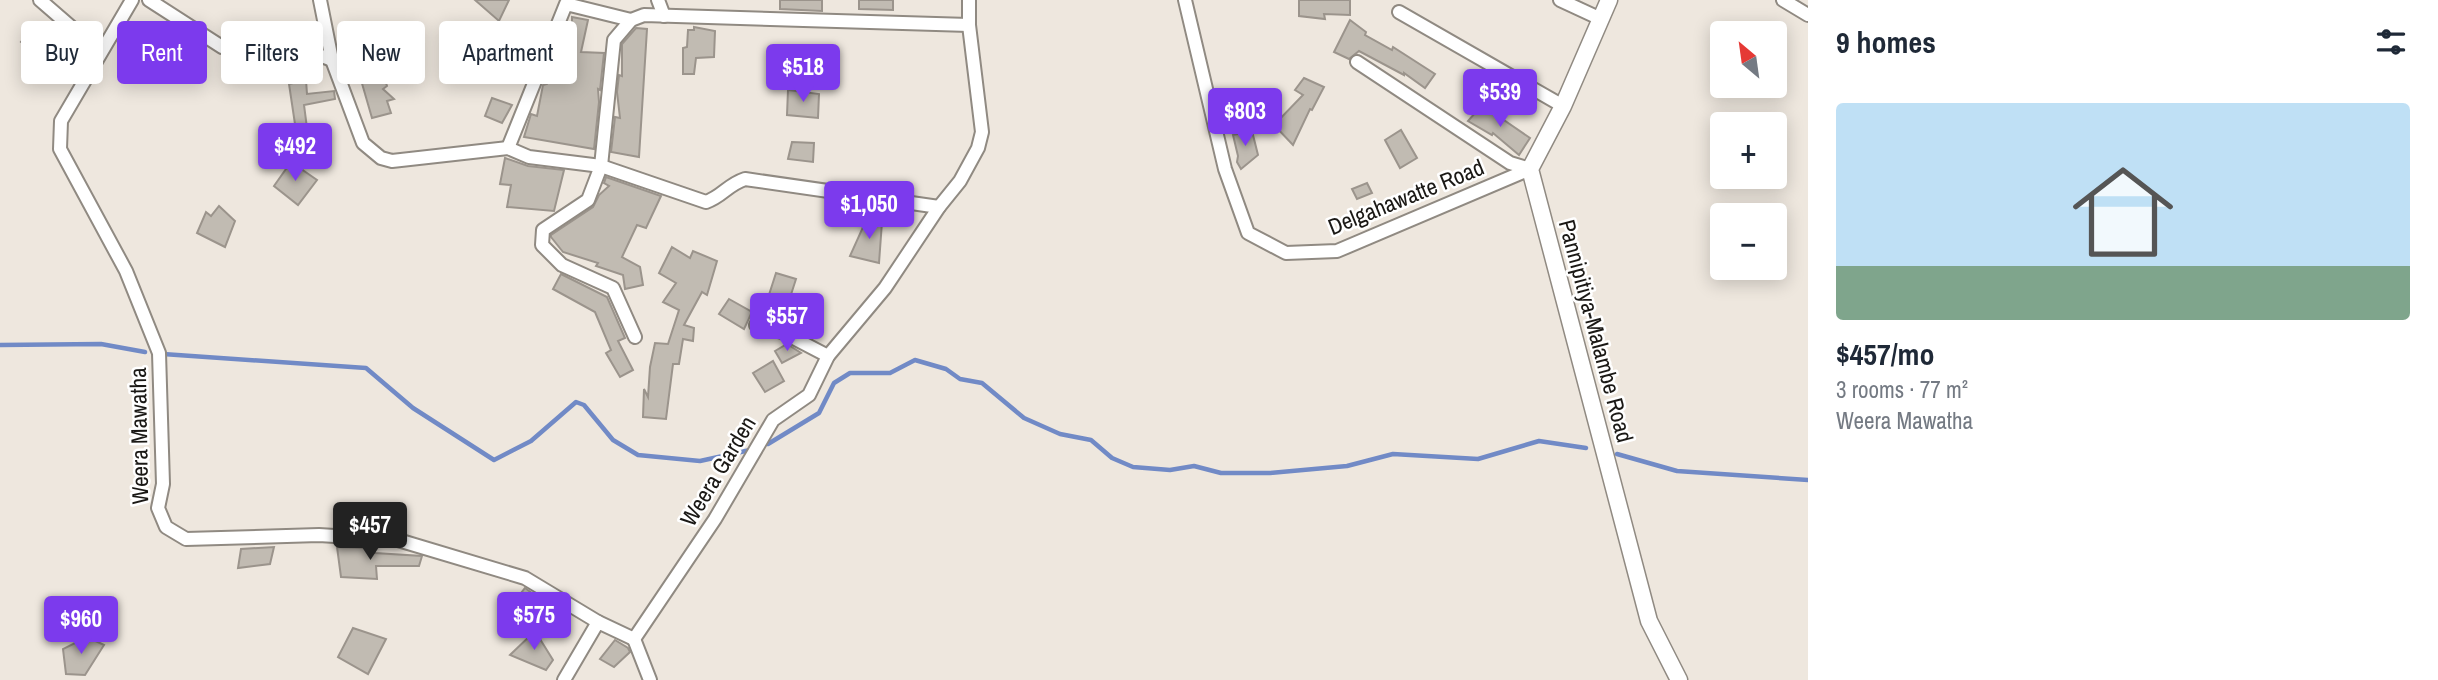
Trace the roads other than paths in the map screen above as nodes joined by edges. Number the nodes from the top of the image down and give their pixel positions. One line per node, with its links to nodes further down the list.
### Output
1 (40, 0): 16 (street)
2 (132, 0): 18 (street)
3 (149, 0): 19 (street)
4 (320, 0): 19 (street)
5 (658, 0): 13 (street)
6 (969, 0): 17 (street, Weera Garden)
7 (1185, 0): 25 (street, Delgahawatte Road)
8 (1560, 0): 14 (street)
9 (1609, 0): 14 (street)
10 (1783, 0): 12 (street)
11 (1399, 12): 22 (street)
12 (1808, 15)
13 (664, 16): 15 (street); 17 (street)
14 (1601, 19): 22 (street)
15 (631, 20): 23 (street); 24 (street)
16 (64, 21)
17 (969, 25): 26 (street, Weera Garden)
18 (103, 47)
19 (332, 60): 23 (street)
20 (1357, 62): 25 (street)
21 (82, 84): 30 (street, Weera Mawatha)
22 (1563, 106): 25 (street)
23 (508, 148): 24 (street)
24 (601, 166): 26 (street); 28 (street)
25 (1530, 169): 34 (street, Pannipitiya-Malambe Road)
26 (939, 207): 29 (street, Weera Garden)
27 (756, 326): 29 (street)
28 (635, 337)
29 (828, 356): 31 (street, Weera Garden)
30 (598, 622): 31 (street, Weera Mawatha); 32 (street)
31 (634, 639): 33 (street)
32 (564, 680)
33 (650, 680)
34 (1679, 680)

